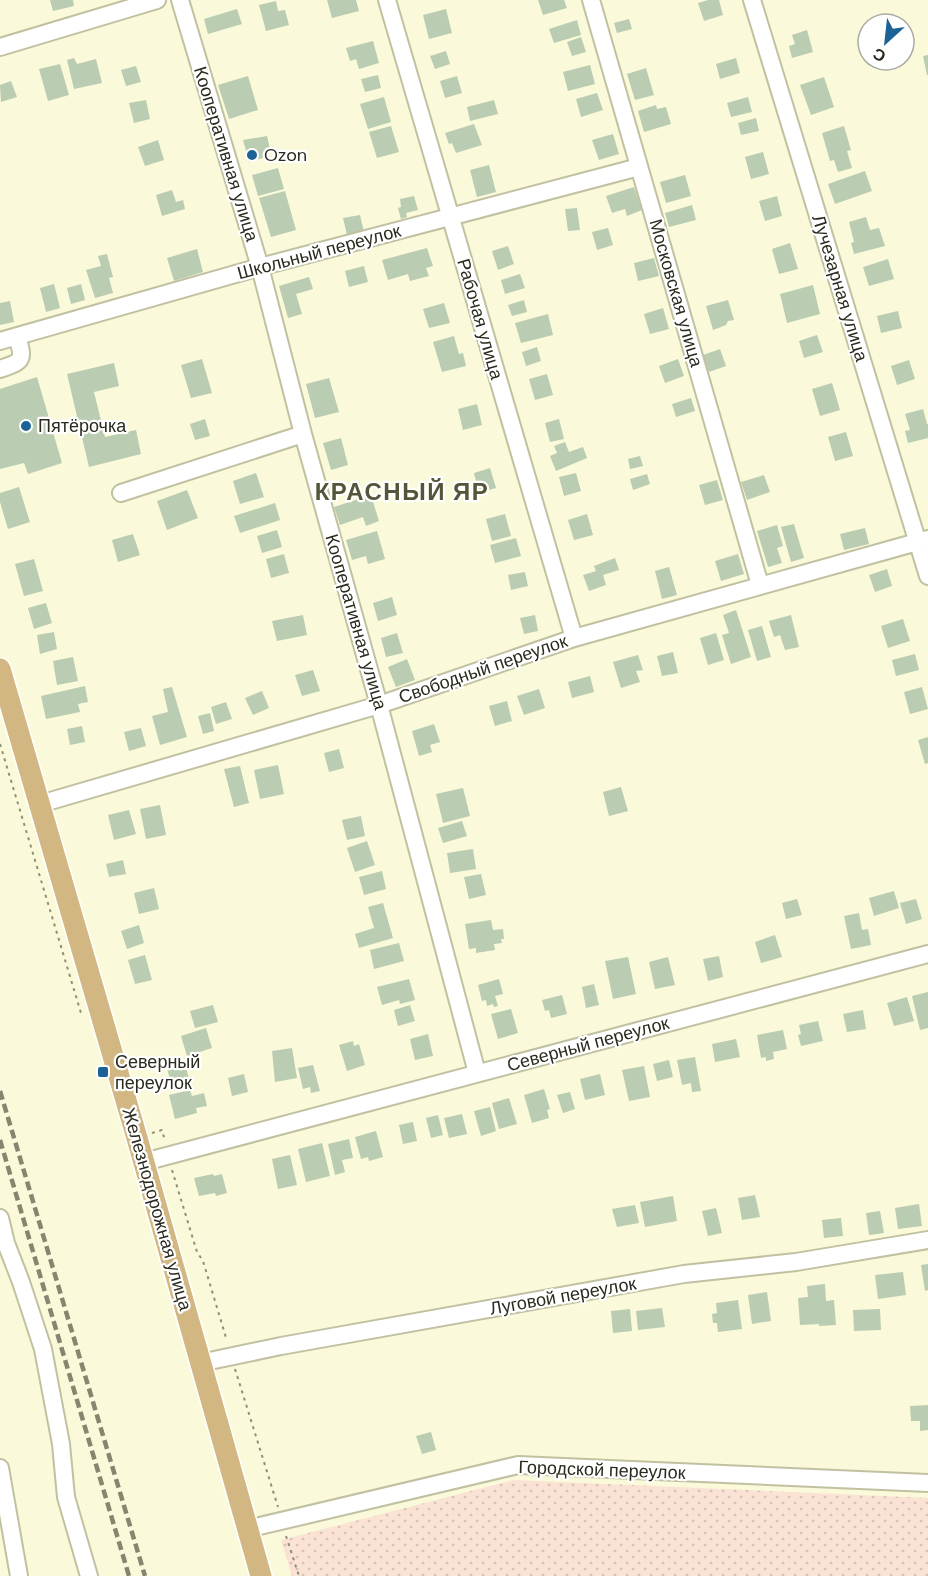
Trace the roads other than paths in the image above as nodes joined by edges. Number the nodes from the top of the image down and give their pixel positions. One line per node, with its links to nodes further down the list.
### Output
1 (157, 0): 6 (street)
2 (180, 0): 9 (street, Кооперативная улица)
3 (387, 0): 8 (street, Рабочая улица)
4 (591, 0): 7 (street, Московская улица)
5 (752, 0): 15 (street, Лучезарная улица)
6 (0, 47)
7 (639, 167): 8 (street, Школьный переулок); 17 (street, Московская улица)
8 (450, 217): 9 (street, Школьный переулок); 18 (street, Рабочая улица)
9 (260, 267): 10 (street, Школьный переулок); 13 (street, Кооперативная улица)
10 (17, 336): 11 (street, Школьный переулок); 12 (street)
11 (0, 341)
12 (0, 369)
13 (303, 434): 14 (street); 20 (street, Кооперативная улица)
14 (121, 493)
15 (923, 541): 16 (street, Лучезарная улица); 17 (street, Свободный переулок)
16 (928, 576)
17 (760, 585): 18 (street, Свободный переулок)
18 (574, 638): 20 (street, Свободный переулок)
19 (0, 669): 21 (main road, Железнодорожная улица)
20 (380, 705): 21 (street, Свободный переулок); 23 (street, Кооперативная улица)
21 (40, 804): 24 (main road, Железнодорожная улица)
22 (928, 954): 23 (street, Северный переулок)
23 (477, 1073): 24 (street, Северный переулок)
24 (144, 1162): 28 (main road, Железнодорожная улица)
25 (0, 1218): 27 (street)
26 (928, 1240): 28 (street, Луговой переулок)
27 (8, 1268): 33 (street)
28 (200, 1362): 31 (main road, Железнодорожная улица)
29 (0, 1468): 32 (street)
30 (928, 1483): 31 (street, Городской переулок)
31 (247, 1529): 34 (main road, Железнодорожная улица)
32 (19, 1576)
33 (89, 1576)
34 (261, 1576)

